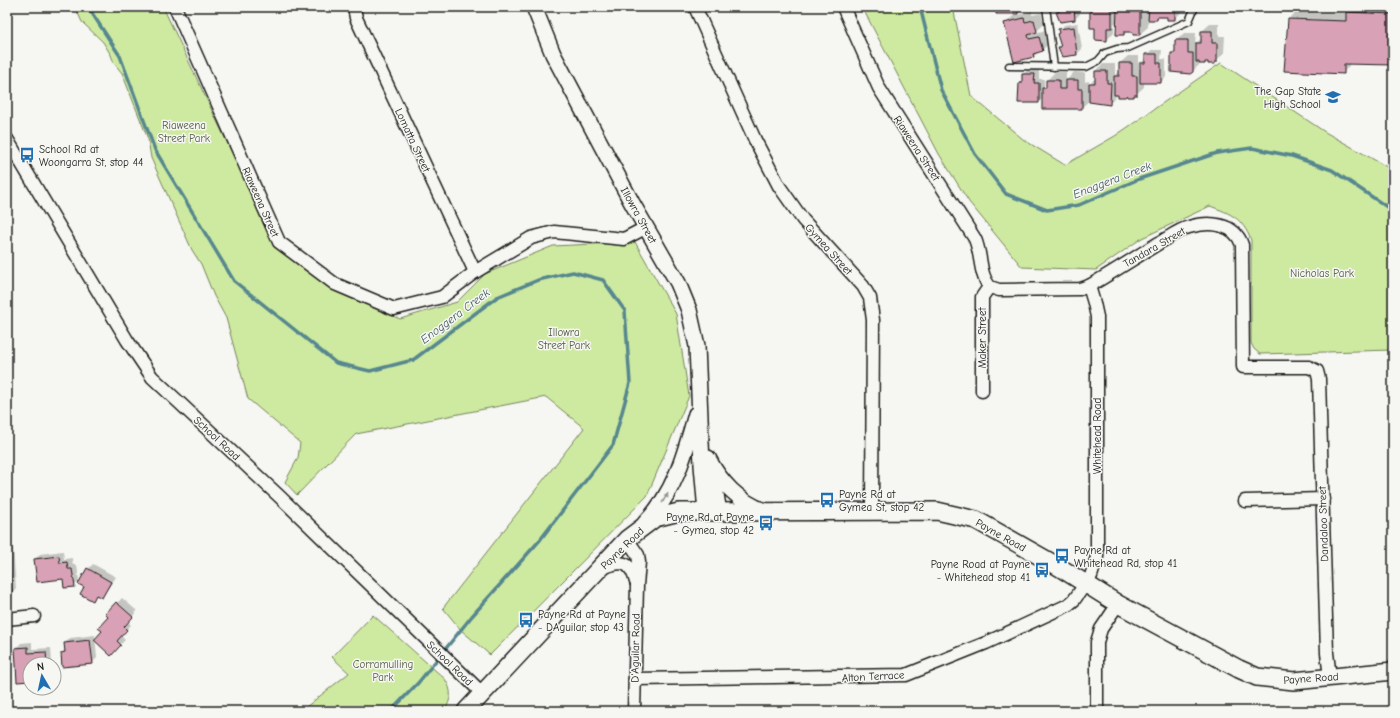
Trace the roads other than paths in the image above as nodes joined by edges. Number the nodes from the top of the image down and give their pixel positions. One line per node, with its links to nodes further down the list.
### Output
1 (175, 7): 12 (street, Riaweena Street)
2 (354, 7): 12 (street, Lomatta Street)
3 (534, 7): 11 (street, Illowra Street)
4 (696, 7): 22 (street, Gymea Street)
5 (844, 7): 14 (street, Riaweena Street)
6 (1046, 7): 9 (lane)
7 (1196, 7): 9 (lane)
8 (1009, 66): 9 (lane)
9 (1054, 66)
10 (7, 139): 36 (street, School Road)
11 (645, 228): 12 (street, Riaweena Street); 17 (street, Illowra Street)
12 (475, 272)
13 (1089, 286): 14 (street, Tandara Street); 15 (street, Tandara Street); 28 (street, Whitehead Road)
14 (989, 287): 16 (street, Maker Street)
15 (1317, 371): 20 (street, Dandaloo Street)
16 (982, 391)
17 (699, 400): 18 (street, Illowra Street); 25 (street, one-way to 17)
18 (701, 434): 19 (street, Illowra Street); 23 (street, Illowra Street)
19 (708, 458): 23 (street, Illowra Street); 24 (street)
20 (1323, 499): 21 (street); 34 (street, Dandaloo Street)
21 (1245, 501)
22 (872, 511): 24 (main road, Payne Road); 28 (main road, Payne Road)
23 (713, 512): 24 (main road, Payne Road); 25 (main road, Payne Road)
24 (766, 512)
25 (640, 528): 26 (main road, Payne Road)
26 (627, 539): 27 (main road, Payne Road); 29 (street, D'Aguilar Road)
27 (601, 568): 29 (street, D'Aguilar Road); 36 (main road, Payne Road)
28 (1086, 584): 30 (main road, Payne Road); 35 (street, Alton Terrace)
29 (636, 585): 35 (street, D'Aguilar Road)
30 (1118, 604): 34 (main road, Payne Road); 39 (street)
31 (34, 616): 32 (street)
32 (7, 619)
33 (1393, 671): 34 (main road, Payne Road)
34 (1330, 677)
35 (635, 679): 38 (street, D'Aguilar Road)
36 (482, 693): 37 (main road, Payne Road)
37 (466, 711)
38 (634, 711)
39 (1097, 711)

